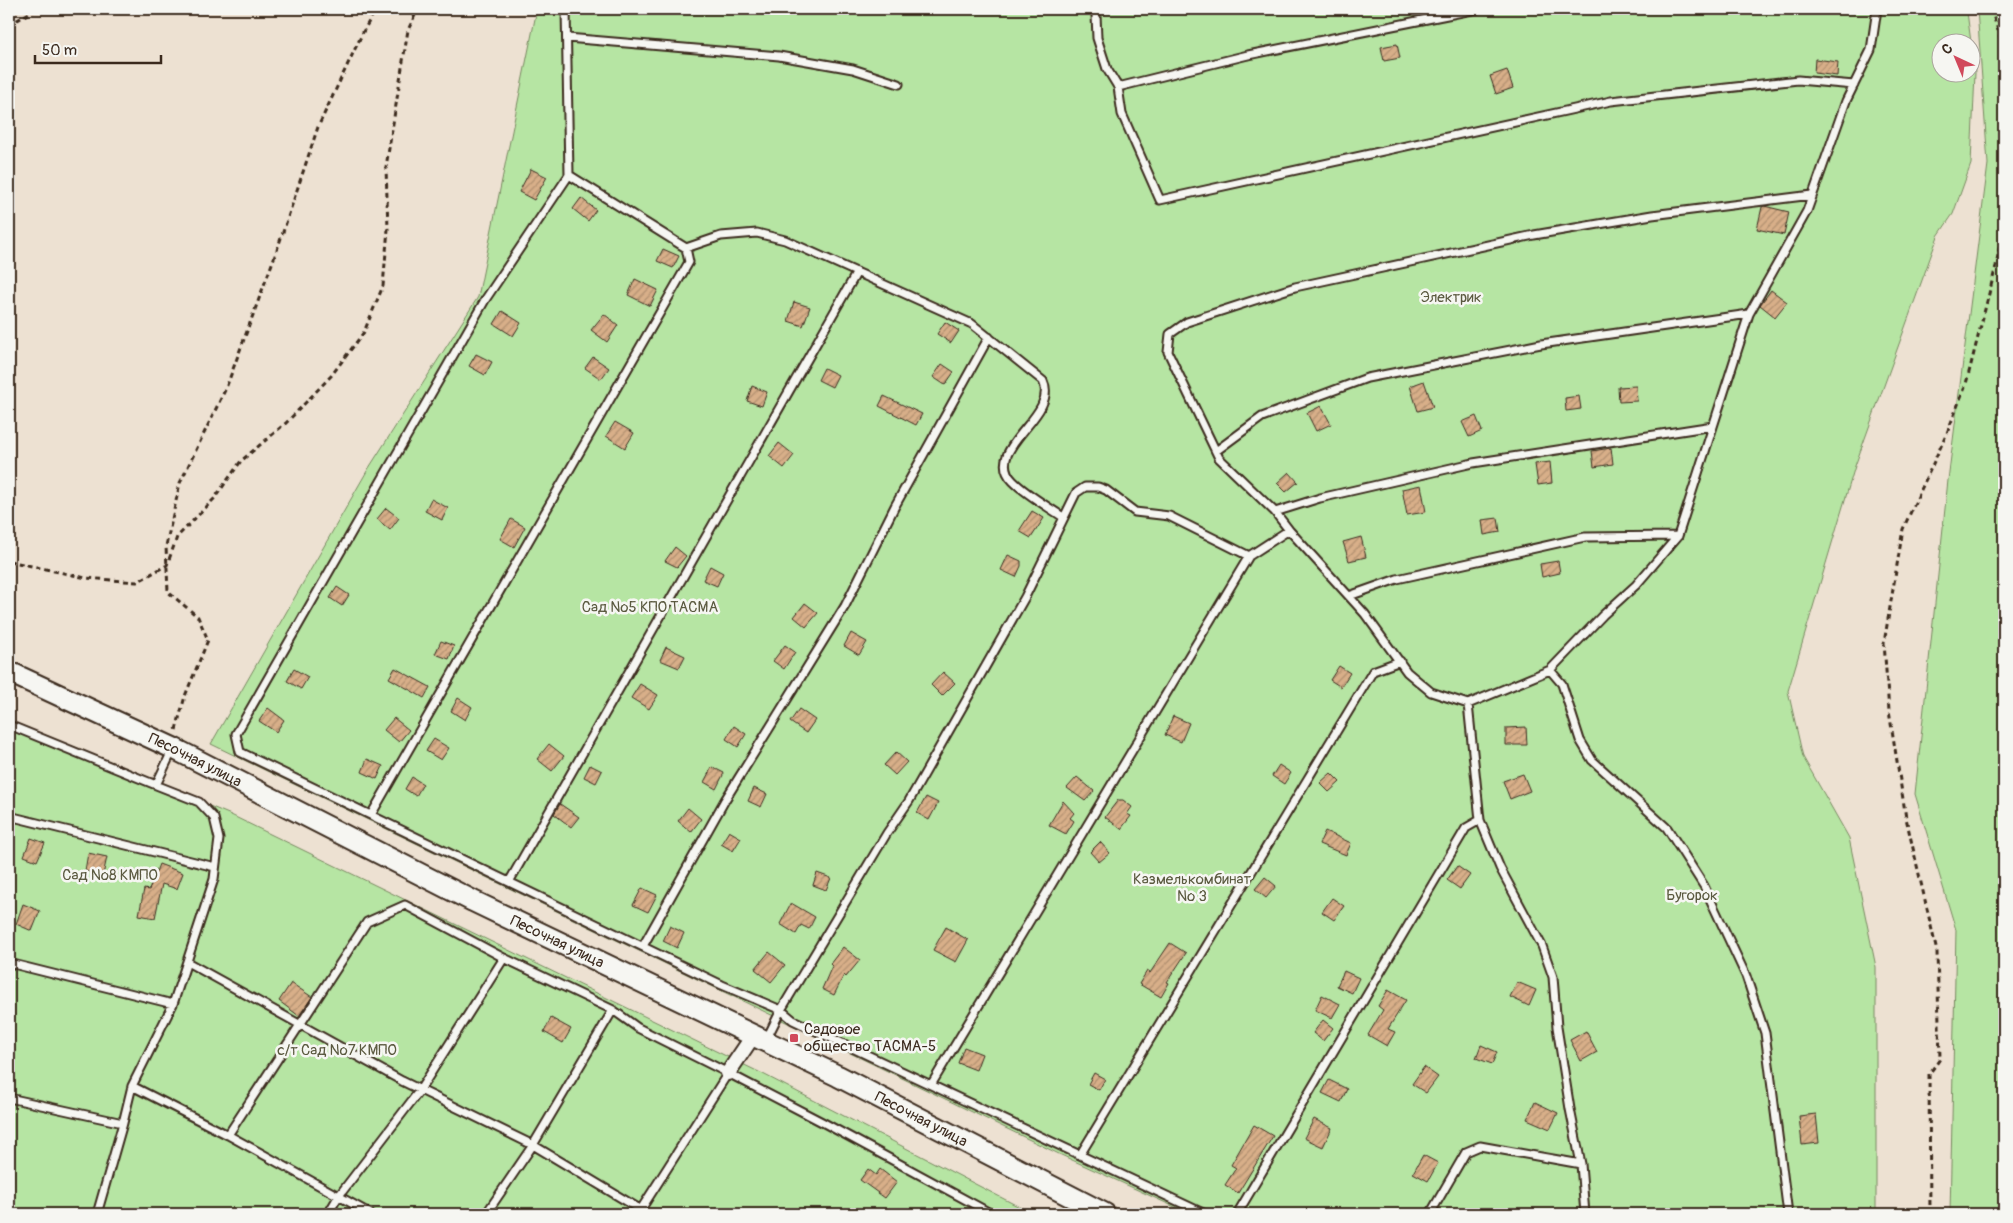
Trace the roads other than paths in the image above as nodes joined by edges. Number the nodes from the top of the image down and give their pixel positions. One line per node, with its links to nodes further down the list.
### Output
1 (566, 9): 5 (lane)
2 (1098, 9): 8 (lane)
3 (1477, 9): 8 (lane)
4 (1877, 9): 7 (lane)
5 (567, 38): 6 (lane); 9 (lane)
6 (899, 84)
7 (1854, 85): 8 (lane); 10 (lane)
8 (1118, 87)
9 (569, 175): 11 (lane); 30 (lane)
10 (1812, 195): 13 (lane); 16 (lane)
11 (686, 248): 12 (lane); 30 (lane)
12 (857, 272): 14 (lane); 34 (lane)
13 (1749, 314): 15 (lane); 16 (lane)
14 (989, 337): 18 (lane); 35 (lane)
15 (1713, 426): 17 (lane); 20 (lane)
16 (1216, 451): 17 (lane)
17 (1275, 512): 19 (lane)
18 (1063, 517): 21 (lane); 41 (lane)
19 (1288, 530): 21 (lane); 22 (lane)
20 (1678, 536): 22 (lane); 24 (lane)
21 (1249, 556): 45 (lane)
22 (1349, 596): 23 (lane)
23 (1400, 661): 26 (lane); 52 (lane)
24 (1550, 670): 26 (lane); 67 (lane)
25 (9, 672): 28 (main road, Песочная улица)
26 (1468, 704): 32 (lane)
27 (9, 725): 29 (lane)
28 (173, 748): 29 (lane); 43 (main road, Песочная улица)
29 (156, 785): 33 (lane)
30 (372, 815): 34 (lane)
31 (9, 816): 33 (lane)
32 (1480, 820): 53 (lane); 64 (lane)
33 (215, 867): 37 (lane)
34 (509, 882): 35 (lane)
35 (643, 946): 41 (lane)
36 (504, 958): 40 (lane); 42 (lane); 47 (lane)
37 (187, 962): 39 (lane); 42 (lane)
38 (9, 963): 39 (lane)
39 (173, 1004): 46 (lane)
40 (613, 1010): 44 (lane); 51 (lane)
41 (781, 1010): 43 (lane); 45 (lane)
42 (300, 1024): 47 (lane); 50 (lane)
43 (759, 1039): 44 (street); 62 (main road, Песочная улица)
44 (728, 1074): 55 (lane); 61 (lane)
45 (931, 1085): 52 (lane)
46 (132, 1086): 49 (lane); 50 (lane)
47 (420, 1090): 51 (lane); 54 (lane)
48 (9, 1098): 49 (lane)
49 (124, 1123): 56 (lane)
50 (228, 1135): 54 (lane)
51 (533, 1145): 55 (lane); 59 (lane)
52 (1080, 1155): 63 (lane)
53 (1582, 1164): 65 (lane); 66 (lane)
54 (338, 1197): 57 (lane); 58 (lane)
55 (639, 1212): 60 (lane)
56 (97, 1214)
57 (328, 1214)
58 (370, 1214)
59 (486, 1214)
60 (648, 1214)
61 (992, 1214)
62 (1105, 1214)
63 (1205, 1214)
64 (1237, 1214)
65 (1430, 1214)
66 (1585, 1214)
67 (1788, 1214)

